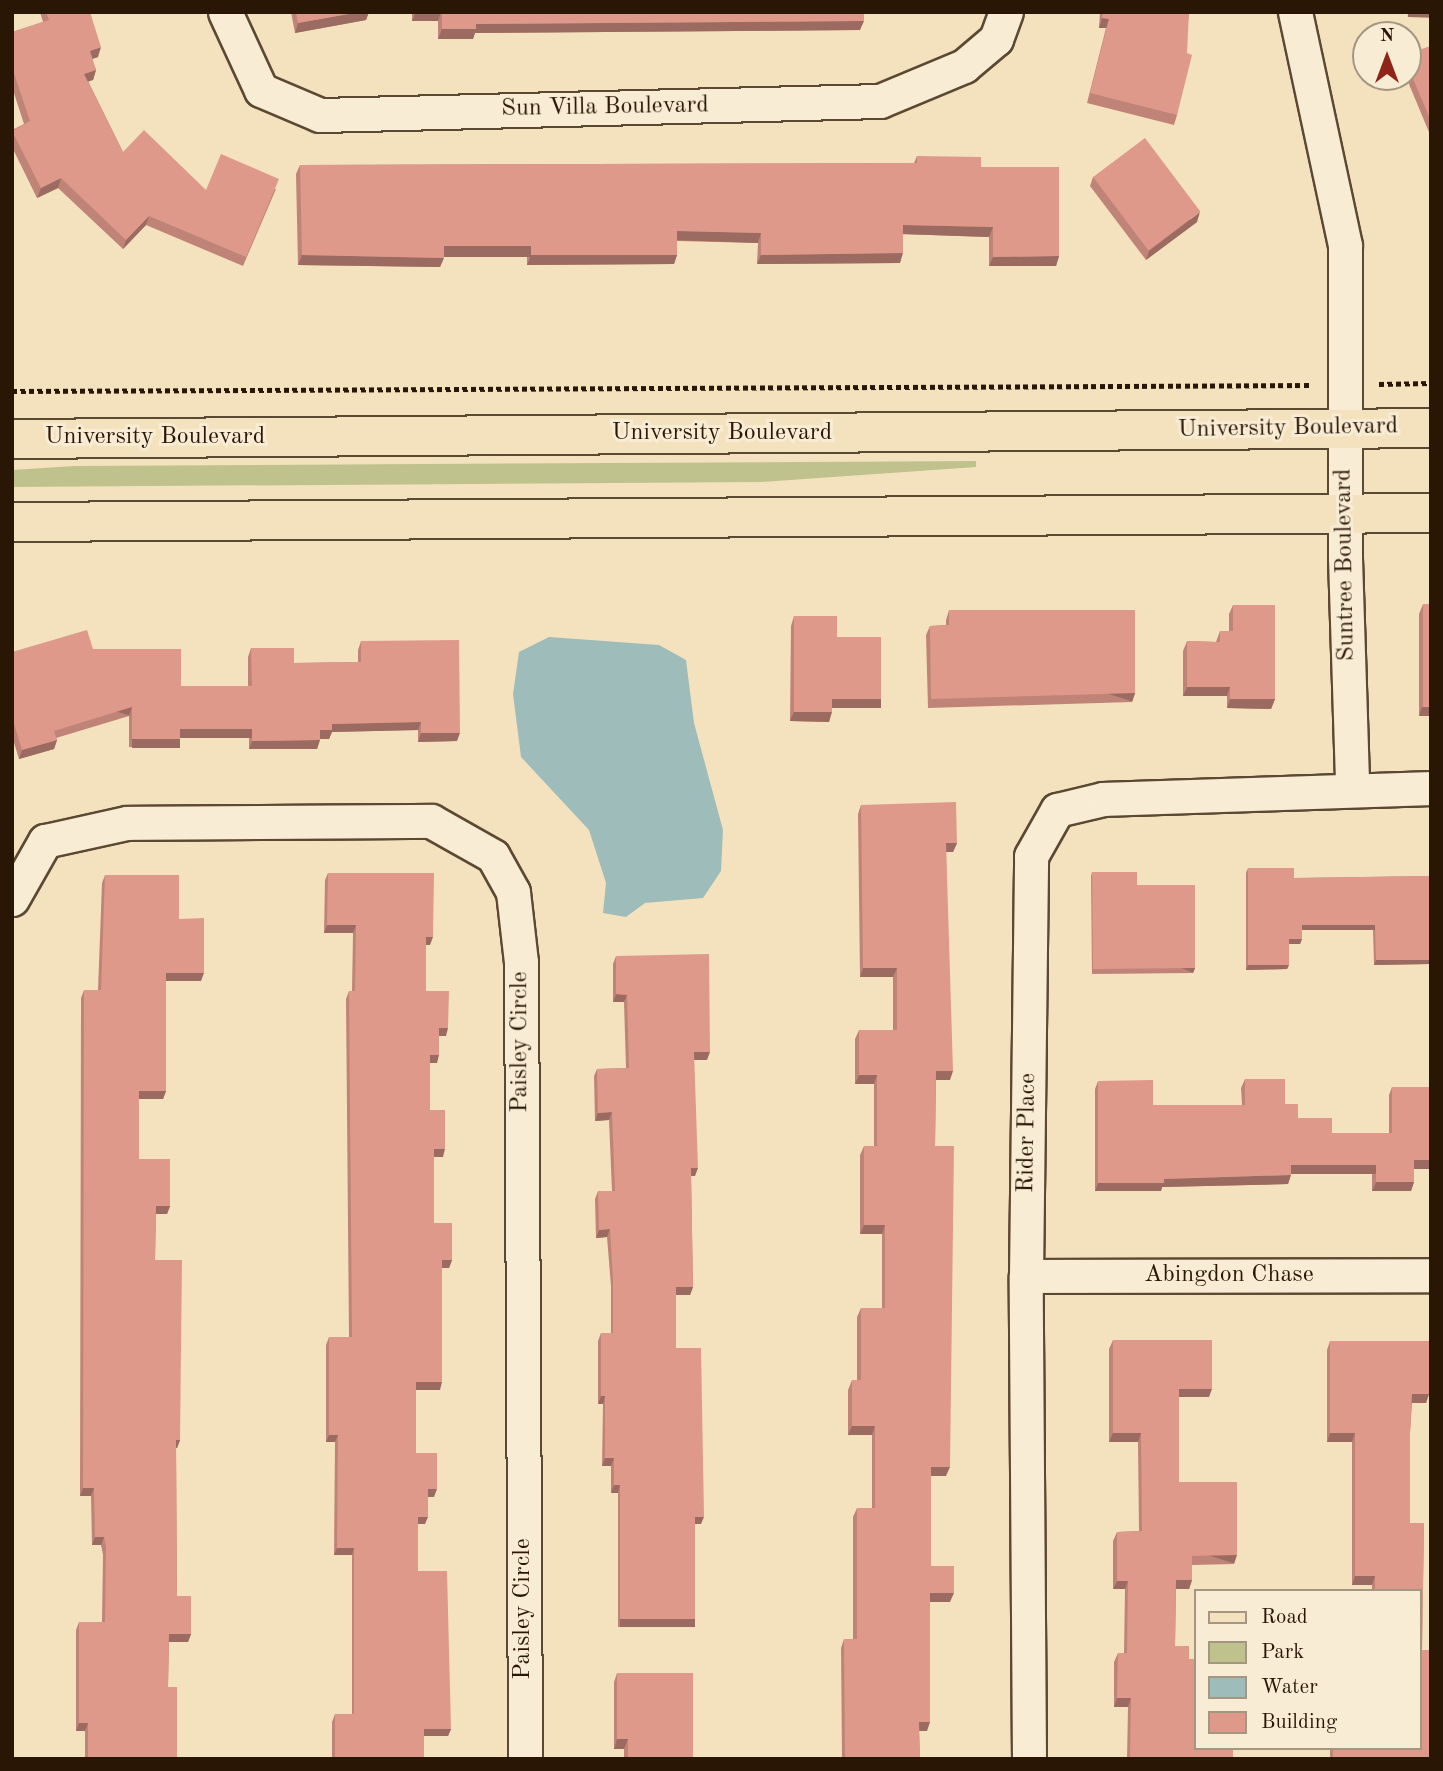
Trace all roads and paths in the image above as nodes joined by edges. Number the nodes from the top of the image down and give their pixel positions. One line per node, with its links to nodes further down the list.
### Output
1 (225, 12): 2 (street, Sun Villa Boulevard)
2 (1006, 12)
3 (1295, 12): 9 (street, Suntree Boulevard)
4 (1431, 383): 5 (path)
5 (1397, 384)
6 (1288, 386): 7 (path)
7 (12, 391)
8 (1431, 428): 9 (main road, University Boulevard)
9 (1344, 429): 10 (main road, University Boulevard); 11 (street, Suntree Boulevard)
10 (12, 439)
11 (1345, 513): 12 (main road); 13 (main road); 14 (street, Suntree Boulevard)
12 (1431, 513)
13 (12, 522)
14 (1352, 787): 15 (street, Rider Place); 18 (street, Rider Place)
15 (1431, 788)
16 (12, 899): 19 (street, Paisley Circle)
17 (1431, 1275): 18 (street, Abingdon Chase)
18 (1026, 1276): 20 (street, Rider Place)
19 (525, 1759)
20 (1029, 1759)

